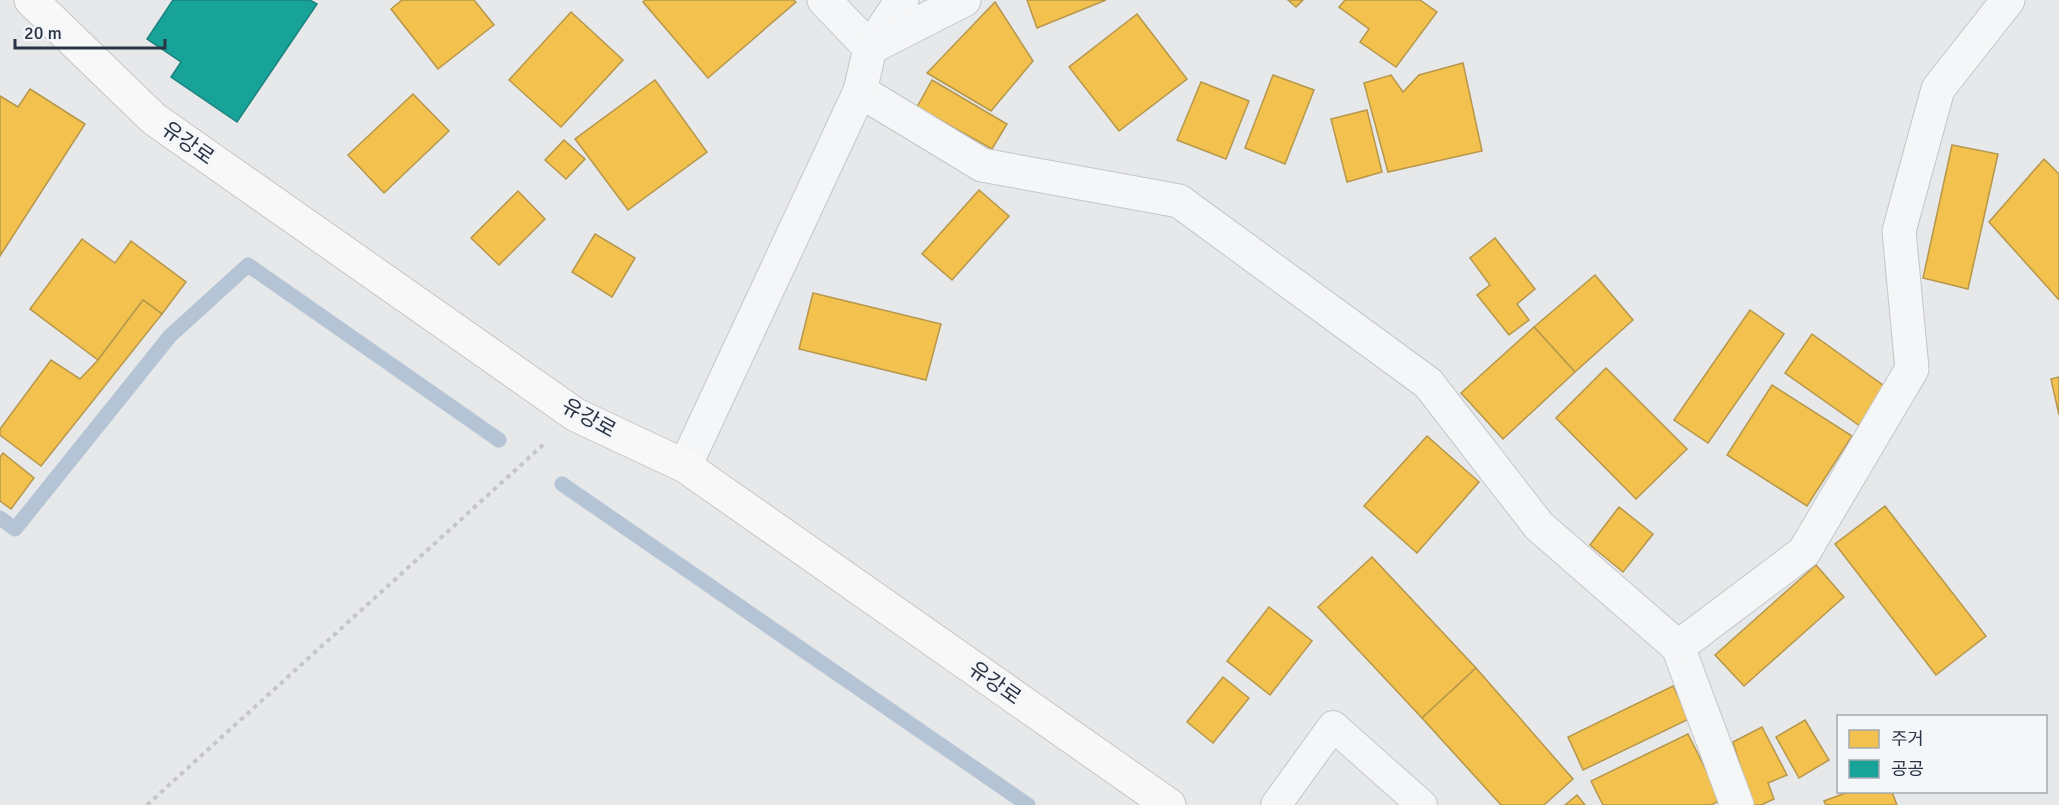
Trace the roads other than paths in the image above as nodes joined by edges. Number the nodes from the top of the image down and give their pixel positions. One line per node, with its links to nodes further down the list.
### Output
1 (31, 0): 8 (main road, 유강로)
2 (824, 0): 6 (street)
3 (902, 0): 6 (street)
4 (964, 0): 6 (street)
5 (2008, 0): 9 (street)
6 (870, 48): 7 (street)
7 (860, 91): 8 (street); 9 (street)
8 (685, 466): 10 (main road, 유강로)
9 (1678, 647): 13 (street)
10 (1169, 805)
11 (1276, 805): 12 (lane)
12 (1422, 805)
13 (1737, 805)

